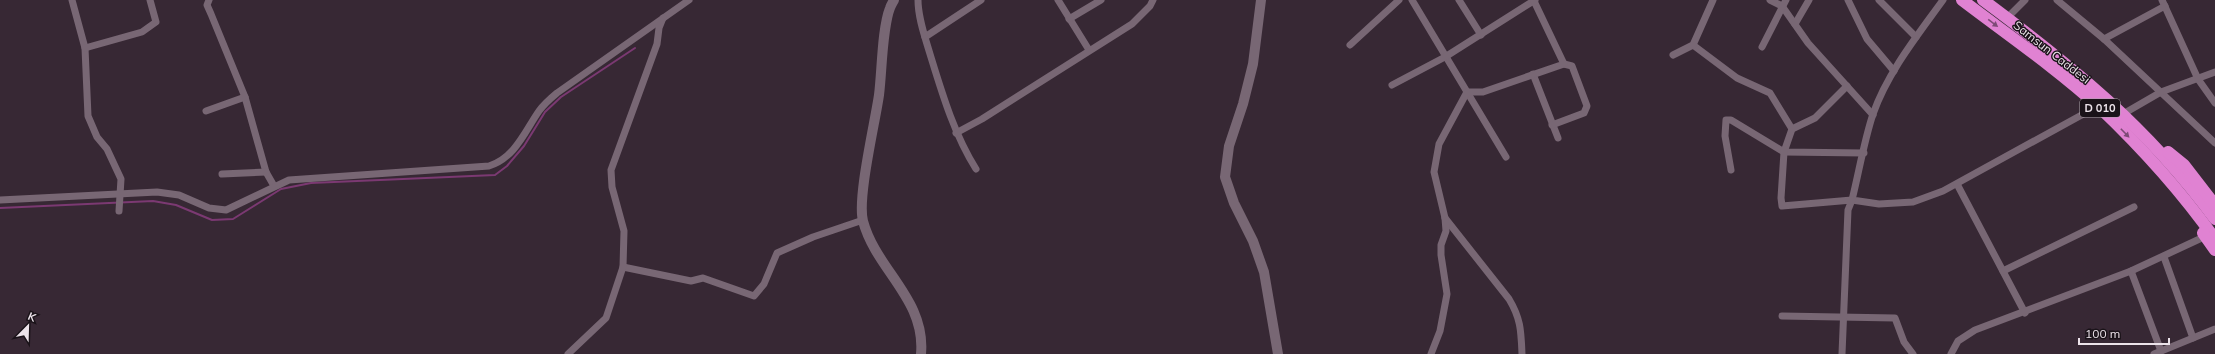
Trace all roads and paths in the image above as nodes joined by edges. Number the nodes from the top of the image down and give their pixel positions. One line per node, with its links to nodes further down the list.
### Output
1 (72, 0): 39 (street)
2 (150, 0): 39 (street)
3 (209, 0): 52 (street)
4 (894, 0): 80 (street)
5 (918, 0): 34 (street)
6 (981, 0): 34 (street)
7 (1058, 0): 30 (street)
8 (1101, 0): 30 (street)
9 (1153, 0): 40 (street)
10 (1261, 0): 95 (street)
11 (1399, 0): 36 (street)
12 (1412, 0): 42 (street)
13 (1459, 0): 32 (street)
14 (1535, 0): 32 (street); 43 (street)
15 (1713, 0): 37 (street)
16 (1770, 0): 26 (street)
17 (1809, 0): 31 (street)
18 (1848, 0): 44 (street)
19 (1879, 0): 33 (street)
20 (1943, 0): 33 (street)
21 (1962, 0): 54 (highway, Samsun Caddesi / D 010, one-way to 54)
22 (1983, 0): 29 (highway, Samsun Caddesi / D 010)
23 (2025, 0): 29 (street)
24 (2059, 0): 35 (street)
25 (686, 1): 28 (street)
26 (1784, 3): 31 (street); 38 (street)
27 (2163, 3): 35 (street); 47 (street)
28 (663, 18): 71 (street); 84 (street)
29 (2008, 18): 56 (highway, Samsun Caddesi / D 010)
30 (1069, 19): 40 (street)
31 (1795, 24): 49 (street)
32 (1481, 35): 42 (street)
33 (1916, 36): 44 (street)
34 (925, 37): 60 (street)
35 (2104, 39): 51 (street)
36 (1350, 45)
37 (1693, 45): 41 (street); 59 (street)
38 (1762, 47)
39 (84, 48): 72 (street)
40 (1089, 50): 60 (street)
41 (1673, 55)
42 (1445, 57): 48 (street); 50 (street)
43 (1564, 64): 46 (street); 58 (street)
44 (1894, 71): 57 (street)
45 (2215, 72): 47 (street)
46 (1533, 74): 50 (street); 58 (street)
47 (2198, 79): 51 (street); 53 (street)
48 (1392, 86)
49 (1847, 86): 57 (street); 59 (street)
50 (1467, 92): 65 (street); 78 (street)
51 (2161, 92): 56 (street); 62 (street)
52 (245, 97): 55 (street); 68 (street)
53 (2215, 103)
54 (2098, 106): 70 (street); 81 (highway, Samsun Caddesi / D 010, one-way to 81)
55 (206, 111)
56 (2123, 114): 75 (highway); 79 (highway, Samsun Caddesi / D 010)
57 (1873, 115): 64 (street)
58 (1552, 125): 61 (street)
59 (1792, 129): 63 (street)
60 (956, 133): 66 (street)
61 (1558, 138)
62 (2215, 143)
63 (1784, 152): 64 (street); 67 (street); 74 (street)
64 (1864, 153): 74 (street)
65 (1506, 157)
66 (976, 169)
67 (1731, 170)
68 (266, 172): 69 (street); 71 (street)
69 (222, 174)
70 (1957, 184): 74 (street); 85 (street)
71 (274, 186): 72 (street)
72 (121, 194): 73 (street); 77 (street)
73 (0, 200)
74 (1852, 200): 89 (street)
75 (2215, 205)
76 (2134, 207): 85 (street)
77 (119, 211)
78 (1445, 218): 96 (street); 97 (street)
79 (2215, 219)
80 (862, 220): 84 (street); 94 (street)
81 (2210, 237): 82 (highway, Samsun Caddesi); 83 (street)
82 (2215, 250)
83 (2164, 257): 86 (street); 91 (street)
84 (623, 267): 93 (street)
85 (2003, 271): 87 (street)
86 (2131, 271): 87 (street); 92 (street)
87 (2024, 313): 100 (street)
88 (1782, 316): 89 (street)
89 (1844, 318): 98 (street); 99 (street)
90 (2215, 329): 91 (street)
91 (2193, 338): 92 (street)
92 (2158, 353)
93 (568, 354)
94 (921, 354)
95 (1278, 354)
96 (1431, 354)
97 (1522, 354)
98 (1842, 354)
99 (1913, 354)
100 (1951, 354)

